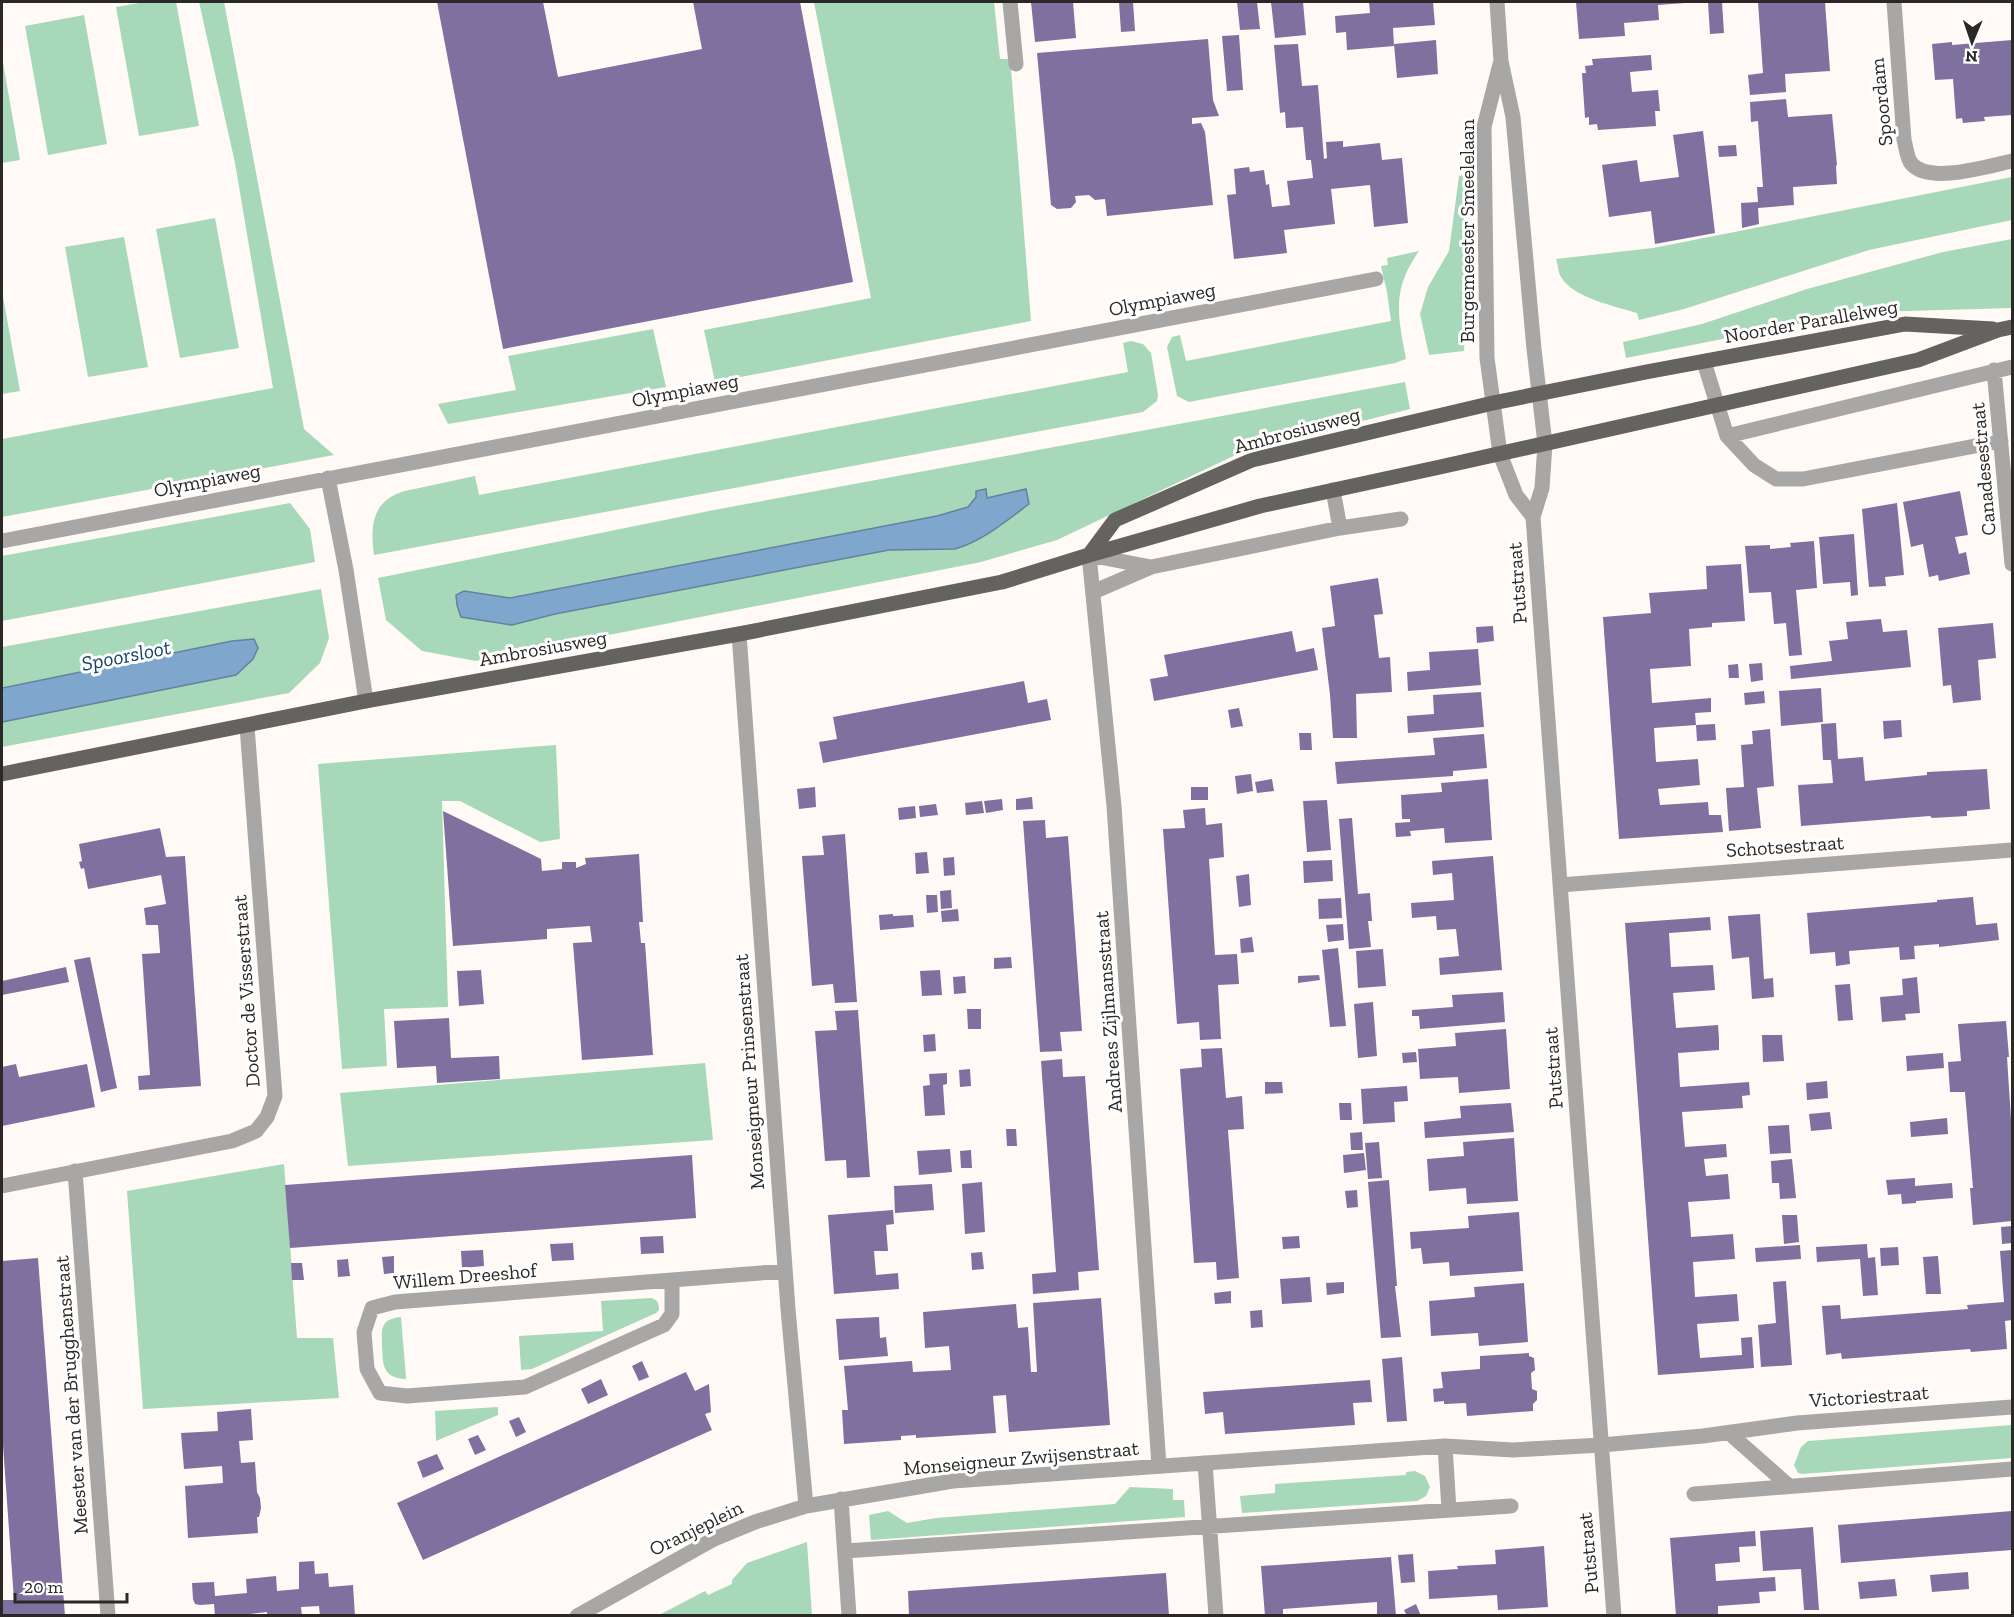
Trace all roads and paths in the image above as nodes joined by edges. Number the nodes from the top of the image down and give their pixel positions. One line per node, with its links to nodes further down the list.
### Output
1 (1010, 2): 5 (street)
2 (1497, 2): 4 (street, Burgemeester Smeelelaan)
3 (1894, 2): 6 (street, Spoordam)
4 (1501, 61): 12 (street, Burgemeester Smeelelaan); 13 (street, Burgemeester Smeelelaan)
5 (1016, 64)
6 (2013, 161)
7 (1376, 279): 19 (street, Olympiaweg)
8 (2005, 328): 9 (main road, Noorder Parallelweg); 14 (main road, Noorder Parallelweg)
9 (1704, 362): 12 (main road, Noorder Parallelweg); 14 (street, Noorder Parallelweg)
10 (2013, 367): 11 (street)
11 (1994, 370): 15 (street); 16 (street, Canadesestraat)
12 (1539, 394): 13 (main road, Ambrosiusweg); 17 (street)
13 (1493, 403): 18 (street); 25 (main road, Ambrosiusweg)
14 (1716, 405): 15 (street, Noorder Parallelweg); 17 (main road, Noorder Parallelweg)
15 (1727, 436): 16 (street, Noorder Parallelweg)
16 (2001, 441): 26 (street, Canadesestraat)
17 (1545, 444): 18 (main road, Ambrosiusweg); 21 (street, Putstraat)
18 (1500, 454): 20 (main road, Ambrosiusweg); 21 (street, Putstraat)
19 (328, 478): 24 (street, Olympiaweg); 30 (street)
20 (1333, 490): 23 (street); 25 (main road, Ambrosiusweg)
21 (1533, 517): 34 (street, Putstraat)
22 (1401, 519): 23 (street, Ambrosiusweg)
23 (1340, 528): 27 (street, Ambrosiusweg)
24 (2, 541)
25 (1089, 555): 27 (street, Ambrosiusweg); 28 (street, Andreas Zijlmansstraat); 29 (main road, Ambrosiusweg)
26 (2013, 564)
27 (1151, 567): 28 (street, Ambrosiusweg)
28 (1093, 592): 44 (street, Andreas Zijlmansstraat)
29 (739, 634): 30 (main road, Ambrosiusweg); 37 (street, Monseigneur Prinsenstraat)
30 (366, 701): 31 (main road, Ambrosiusweg)
31 (247, 726): 32 (main road, Ambrosiusweg); 35 (street, Doctor de Visserstraat)
32 (2, 774)
33 (2013, 850): 34 (street, Schotsestraat)
34 (1560, 885): 41 (street, Putstraat)
35 (75, 1171): 36 (street, Doctor de Visserstraat); 54 (street, Meester van der Brugghenstraat)
36 (2, 1186)
37 (785, 1271): 38 (street, Willem Dreeshof); 49 (street, Monseigneur Prinsenstraat)
38 (672, 1280): 38 (street, Willem Dreeshof)
39 (2013, 1407): 40 (street, Victoriestraat)
40 (1729, 1433): 41 (street, Victoriestraat); 46 (street)
41 (1601, 1445): 42 (street, Monseigneur Zwijsenstraat); 58 (street, Putstraat)
42 (1445, 1446): 43 (street, Monseigneur Zwijsenstraat); 51 (street)
43 (1205, 1463): 44 (street, Monseigneur Zwijsenstraat); 52 (street)
44 (1159, 1467): 48 (street, Monseigneur Zwijsenstraat)
45 (2013, 1468): 46 (street)
46 (1789, 1486): 47 (street)
47 (1694, 1494)
48 (841, 1499): 49 (street, Oranjeplein); 53 (street)
49 (806, 1506): 55 (street, Oranjeplein)
50 (1511, 1506): 51 (street)
51 (1449, 1510): 52 (street)
52 (1208, 1526): 53 (street); 57 (street)
53 (845, 1551): 56 (street)
54 (108, 1616)
55 (577, 1616)
56 (849, 1616)
57 (1216, 1616)
58 (1614, 1616)

